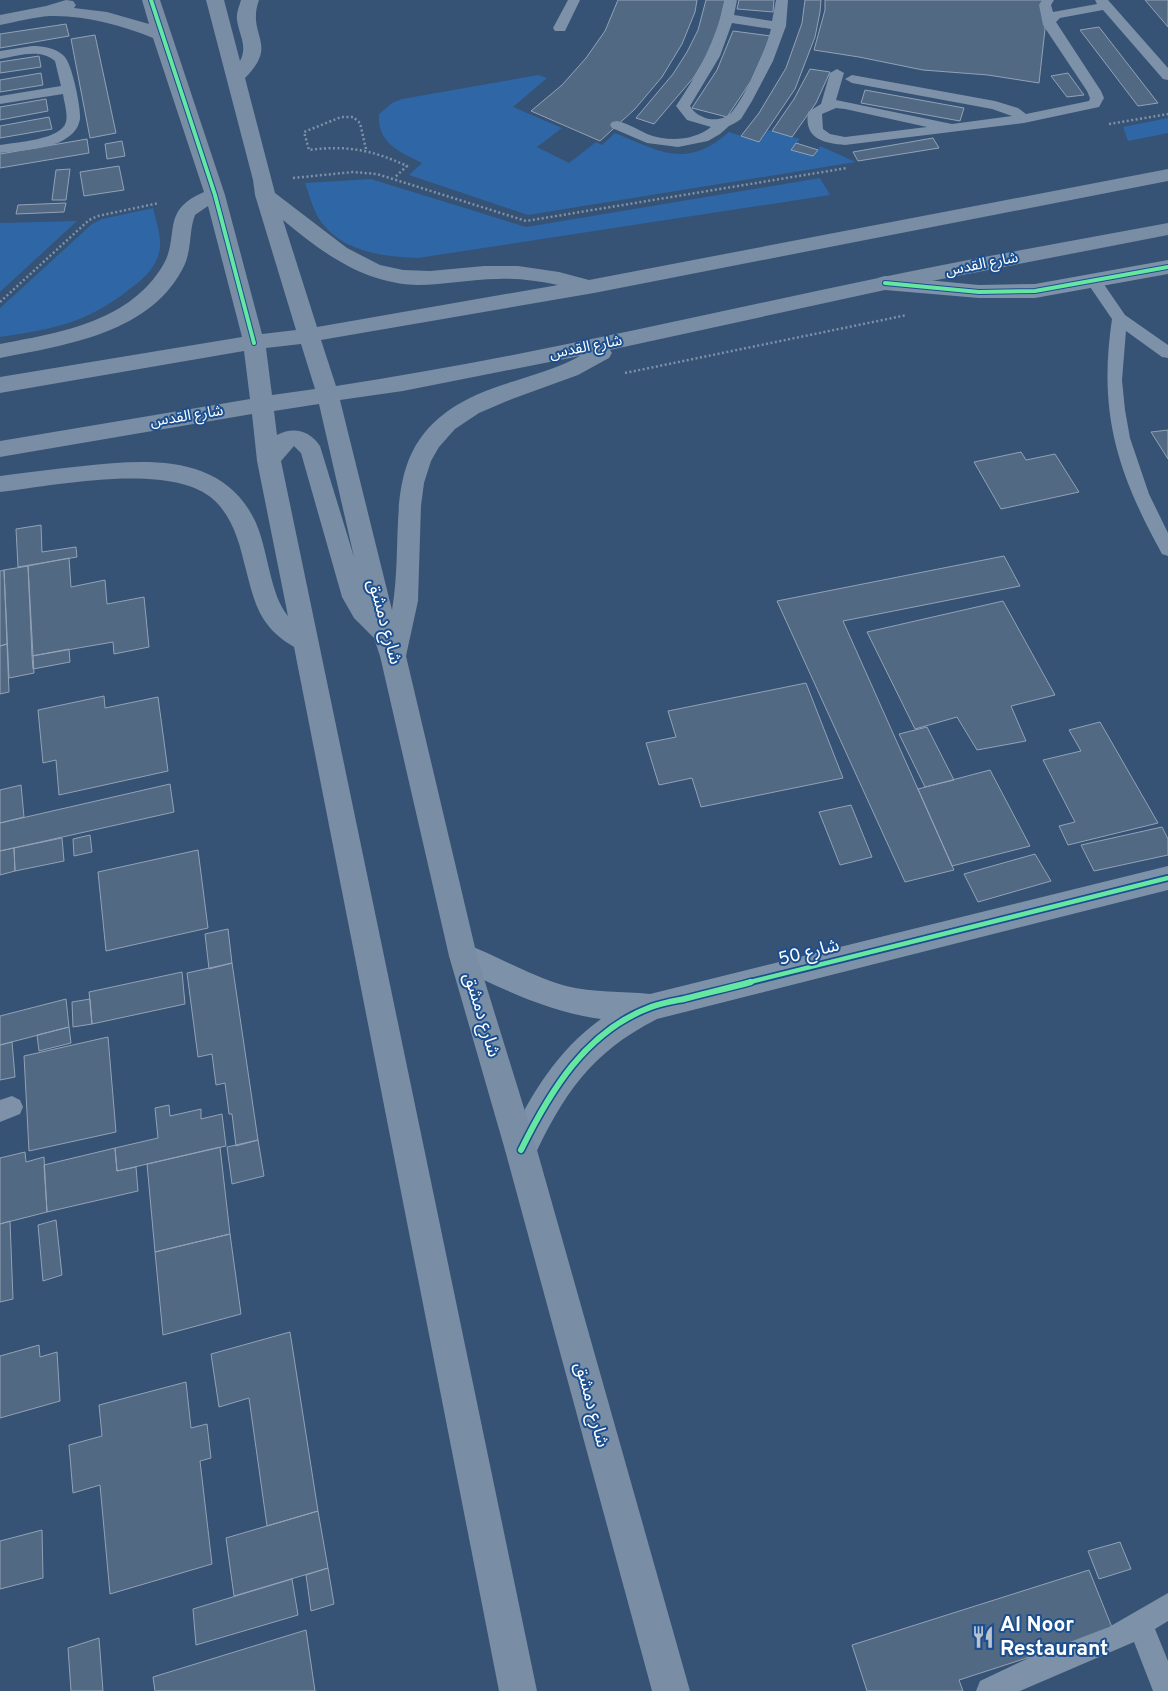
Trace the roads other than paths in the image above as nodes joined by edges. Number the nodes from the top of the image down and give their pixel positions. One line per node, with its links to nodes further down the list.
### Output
1 (78, 0): 10 (main road)
2 (151, 0): 16 (main road)
3 (250, 0): 20 (main road)
4 (574, 0): 15 (lane)
5 (731, 0): 11 (lane)
6 (782, 0): 14 (lane)
7 (1048, 0): 13 (lane)
8 (210, 2): 20 (main road, شارع دمشق)
9 (1104, 3): 13 (lane); 19 (lane)
10 (50, 11): 12 (main road); 16 (main road)
11 (728, 18): 14 (lane); 26 (lane)
12 (0, 20)
13 (1049, 21): 25 (lane)
14 (779, 26): 27 (lane)
15 (560, 28)
16 (161, 35): 34 (main road)
17 (0, 55): 22 (lane)
18 (837, 73): 24 (lane)
19 (1168, 76)
20 (236, 77): 33 (main road, شارع دمشق)
21 (852, 79): 25 (lane)
22 (68, 89): 23 (lane); 31 (lane)
23 (0, 100)
24 (827, 106): 29 (lane); 29 (lane)
25 (1024, 119): 29 (lane)
26 (701, 120): 27 (lane); 30 (lane)
27 (723, 124): 30 (lane)
28 (617, 126): 30 (lane)
29 (952, 128)
30 (685, 142)
31 (0, 149)
32 (1168, 175): 39 (main road)
33 (264, 188): 39 (main road); 41 (main road, شارع دمشق)
34 (214, 193): 42 (main road); 44 (main road)
35 (1168, 229): 38 (main road, شارع القدس)
36 (1168, 267): 37 (street)
37 (1094, 280): 38 (street); 40 (lane)
38 (886, 283): 43 (main road, شارع القدس)
39 (594, 286): 41 (main road)
40 (1120, 319): 45 (lane); 52 (lane)
41 (310, 334): 42 (main road); 47 (main road, شارع دمشق)
42 (254, 342): 46 (main road); 48 (main road)
43 (616, 342): 47 (main road, شارع القدس); 54 (main road)
44 (0, 351)
45 (1168, 353)
46 (0, 386)
47 (328, 396): 48 (main road, شارع القدس); 54 (main road, شارع دمشق)
48 (262, 406): 49 (main road, شارع القدس); 50 (main road)
49 (0, 449)
50 (269, 461): 53 (main road); 54 (main road)
51 (0, 484): 53 (main road)
52 (1168, 549)
53 (306, 642): 61 (main road)
54 (389, 645): 56 (main road, شارع دمشق)
55 (1168, 878): 57 (street, شارع 50)
56 (463, 956): 57 (street, شارع 50); 58 (main road, شارع دمشق)
57 (651, 1007): 58 (street, شارع 50)
58 (521, 1150): 62 (main road, شارع دمشق)
59 (1168, 1606): 60 (lane)
60 (1139, 1623): 63 (lane); 64 (lane)
61 (518, 1691)
62 (671, 1691)
63 (990, 1691)
64 (1167, 1691)

